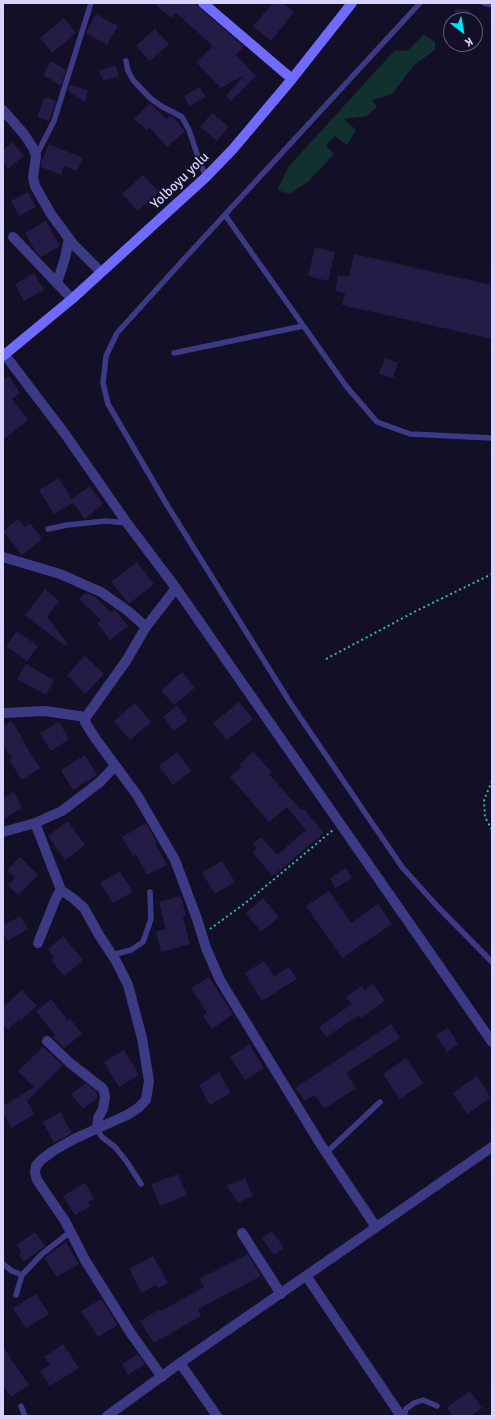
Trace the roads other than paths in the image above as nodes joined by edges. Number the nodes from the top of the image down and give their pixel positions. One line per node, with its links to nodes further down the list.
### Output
1 (92, 3): 10 (lane)
2 (203, 3): 8 (main road)
3 (352, 3): 8 (main road, Yolboyu yolu)
4 (420, 3): 12 (lane)
5 (484, 3): 6 (lane)
6 (492, 5)
7 (126, 61): 11 (lane)
8 (292, 80): 11 (main road, Yolboyu yolu)
9 (3, 110): 10 (street)
10 (36, 156): 14 (street)
11 (206, 177): 15 (main road, Yolboyu yolu)
12 (225, 215): 18 (lane); 36 (lane)
13 (13, 236): 16 (street)
14 (69, 238): 15 (street); 16 (street)
15 (101, 272): 17 (main road, Yolboyu yolu)
16 (57, 283): 17 (street)
17 (72, 299): 20 (main road, Yolboyu yolu)
18 (303, 326): 19 (lane); 21 (lane)
19 (174, 353)
20 (4, 356): 22 (street)
21 (492, 438)
22 (127, 523): 23 (lane); 25 (street)
23 (48, 529)
24 (3, 556): 26 (street)
25 (176, 588): 26 (street); 38 (street)
26 (146, 628): 28 (street)
27 (3, 713): 28 (street)
28 (86, 716): 29 (street)
29 (115, 766): 30 (street); 42 (street)
30 (35, 823): 31 (street); 32 (street)
31 (3, 832)
32 (61, 890): 34 (street); 35 (street)
33 (150, 892): 35 (lane)
34 (38, 943)
35 (112, 955): 40 (street)
36 (492, 962)
37 (46, 1041): 40 (street)
38 (492, 1042)
39 (380, 1102): 42 (lane)
40 (97, 1129): 43 (lane); 45 (street)
41 (492, 1147): 44 (street)
42 (326, 1153): 44 (street)
43 (141, 1184)
44 (376, 1227): 49 (street)
45 (70, 1232): 48 (lane); 53 (street)
46 (242, 1232): 50 (street)
47 (3, 1264): 48 (lane)
48 (22, 1275): 51 (lane)
49 (307, 1277): 50 (street); 60 (street)
50 (281, 1294): 52 (street)
51 (16, 1295)
52 (180, 1364): 53 (street); 59 (street)
53 (162, 1377): 56 (street)
54 (21, 1406): 57 (lane)
55 (437, 1406): 61 (lane)
56 (121, 1412): 58 (street)
57 (25, 1416)
58 (107, 1416)
59 (217, 1416)
60 (401, 1416)
61 (404, 1416)

